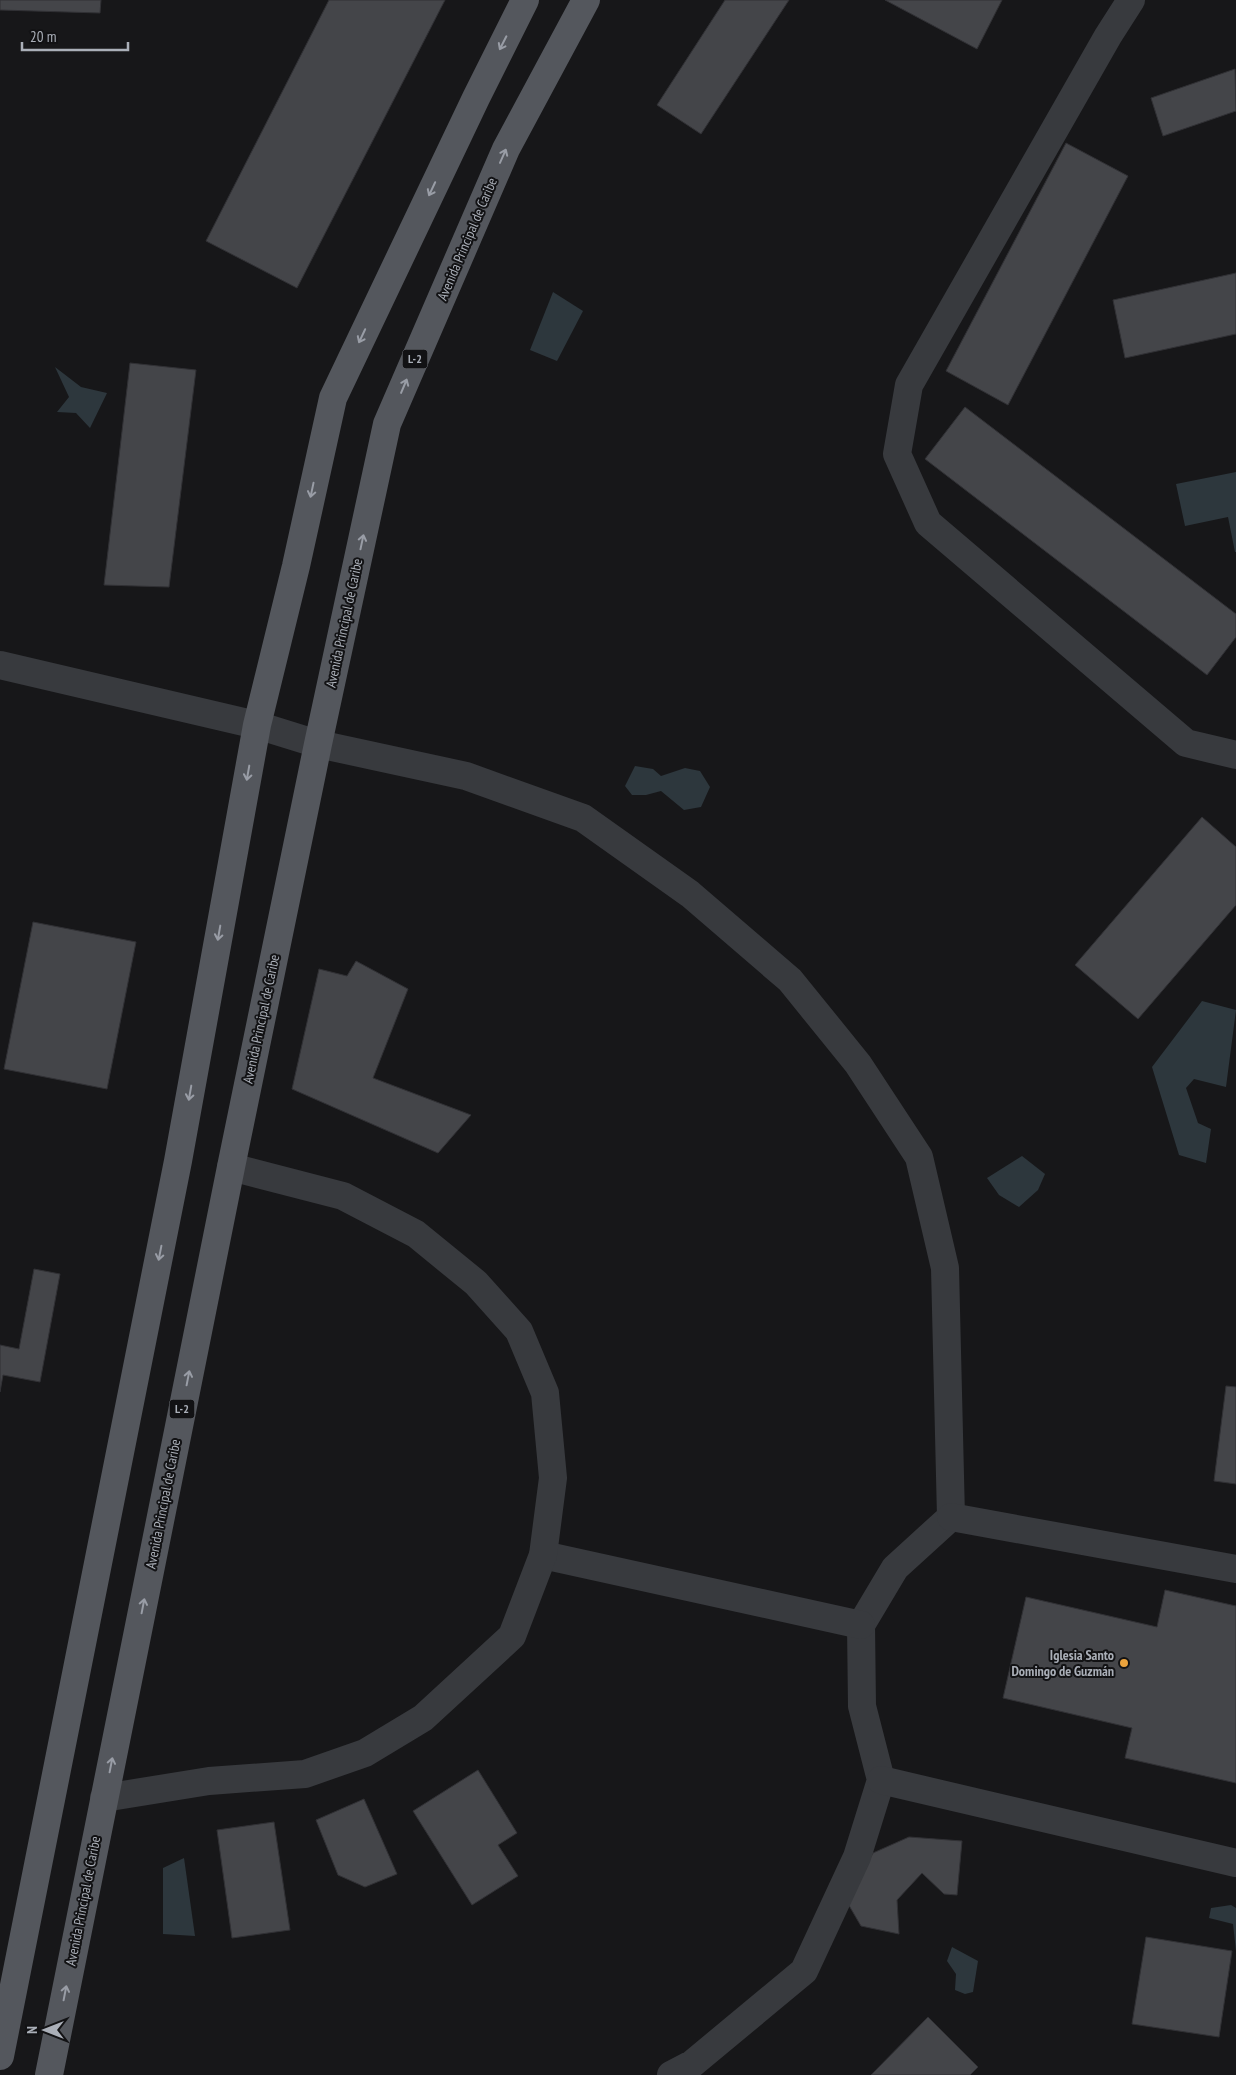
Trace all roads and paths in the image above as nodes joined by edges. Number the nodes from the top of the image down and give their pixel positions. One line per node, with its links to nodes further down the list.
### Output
1 (525, 0): 5 (main road, one-way to 5)
2 (586, 0): 6 (main road, Avenida Principal de Caribe / L-2, one-way to 2)
3 (1131, 0): 7 (street)
4 (0, 665): 5 (street)
5 (257, 725): 6 (street); 16 (main road, one-way to 16)
6 (318, 744): 8 (main road, Avenida Principal de Caribe / L-2); 9 (street)
7 (1236, 755)
8 (231, 1167): 10 (street); 14 (main road, Avenida Principal de Caribe / L-2, one-way to 8)
9 (951, 1517): 11 (street); 12 (street)
10 (542, 1555): 12 (street); 14 (street)
11 (1236, 1569)
12 (861, 1625): 13 (street)
13 (881, 1780): 15 (street); 18 (street)
14 (104, 1798): 17 (main road, Avenida Principal de Caribe / L-2, one-way to 14)
15 (1236, 1863)
16 (0, 2056)
17 (49, 2075)
18 (671, 2075)

